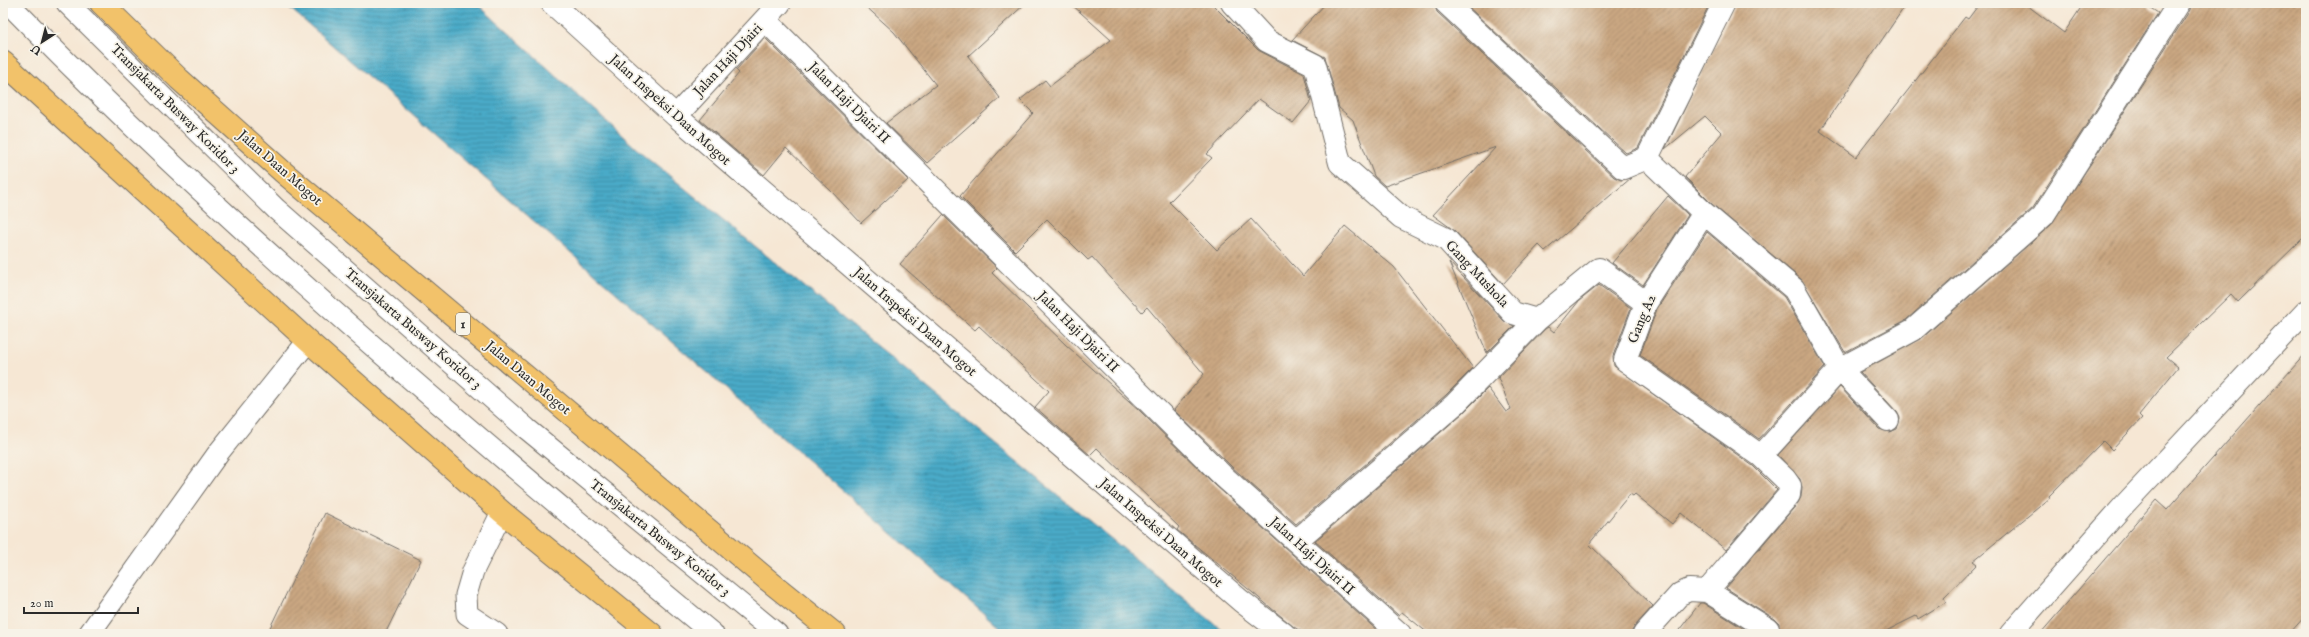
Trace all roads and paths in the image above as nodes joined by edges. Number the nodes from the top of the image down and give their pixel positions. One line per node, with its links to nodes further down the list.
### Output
1 (8, 3): 29 (lane)
2 (68, 3): 30 (lane, Transjakarta Busway Koridor 3)
3 (101, 3): 31 (highway, Jalan Daan Mogot / 1)
4 (552, 3): 12 (street, Jalan Inspeksi Daan Mogot)
5 (780, 3): 10 (street, Jalan Haji Djairi)
6 (1232, 3): 17 (street, Gang Mushola)
7 (1446, 3): 13 (street)
8 (1724, 3): 13 (street)
9 (2179, 3): 19 (street)
10 (765, 20): 12 (street, Jalan Haji Djairi); 23 (street, Jalan Haji Djairi II)
11 (3, 62): 18 (highway)
12 (676, 116): 32 (street, Jalan Inspeksi Daan Mogot)
13 (1647, 158): 14 (street)
14 (1704, 213): 15 (street, Gang A2); 19 (street)
15 (1646, 303): 17 (street); 21 (street, Gang A2)
16 (2306, 311): 35 (lane)
17 (1537, 320): 23 (street)
18 (308, 341): 22 (highway); 27 (lane)
19 (1840, 369): 20 (street); 21 (street)
20 (1888, 420)
21 (1761, 456): 24 (street, Gang A2)
22 (502, 512): 26 (highway); 28 (lane)
23 (1296, 541): 33 (street, Jalan Haji Djairi II)
24 (1707, 591): 25 (street); 34 (street)
25 (1768, 629)
26 (647, 632)
27 (89, 634)
28 (497, 634)
29 (714, 634)
30 (777, 634)
31 (835, 634)
32 (1284, 634)
33 (1400, 634)
34 (1644, 634)
35 (2010, 634)

